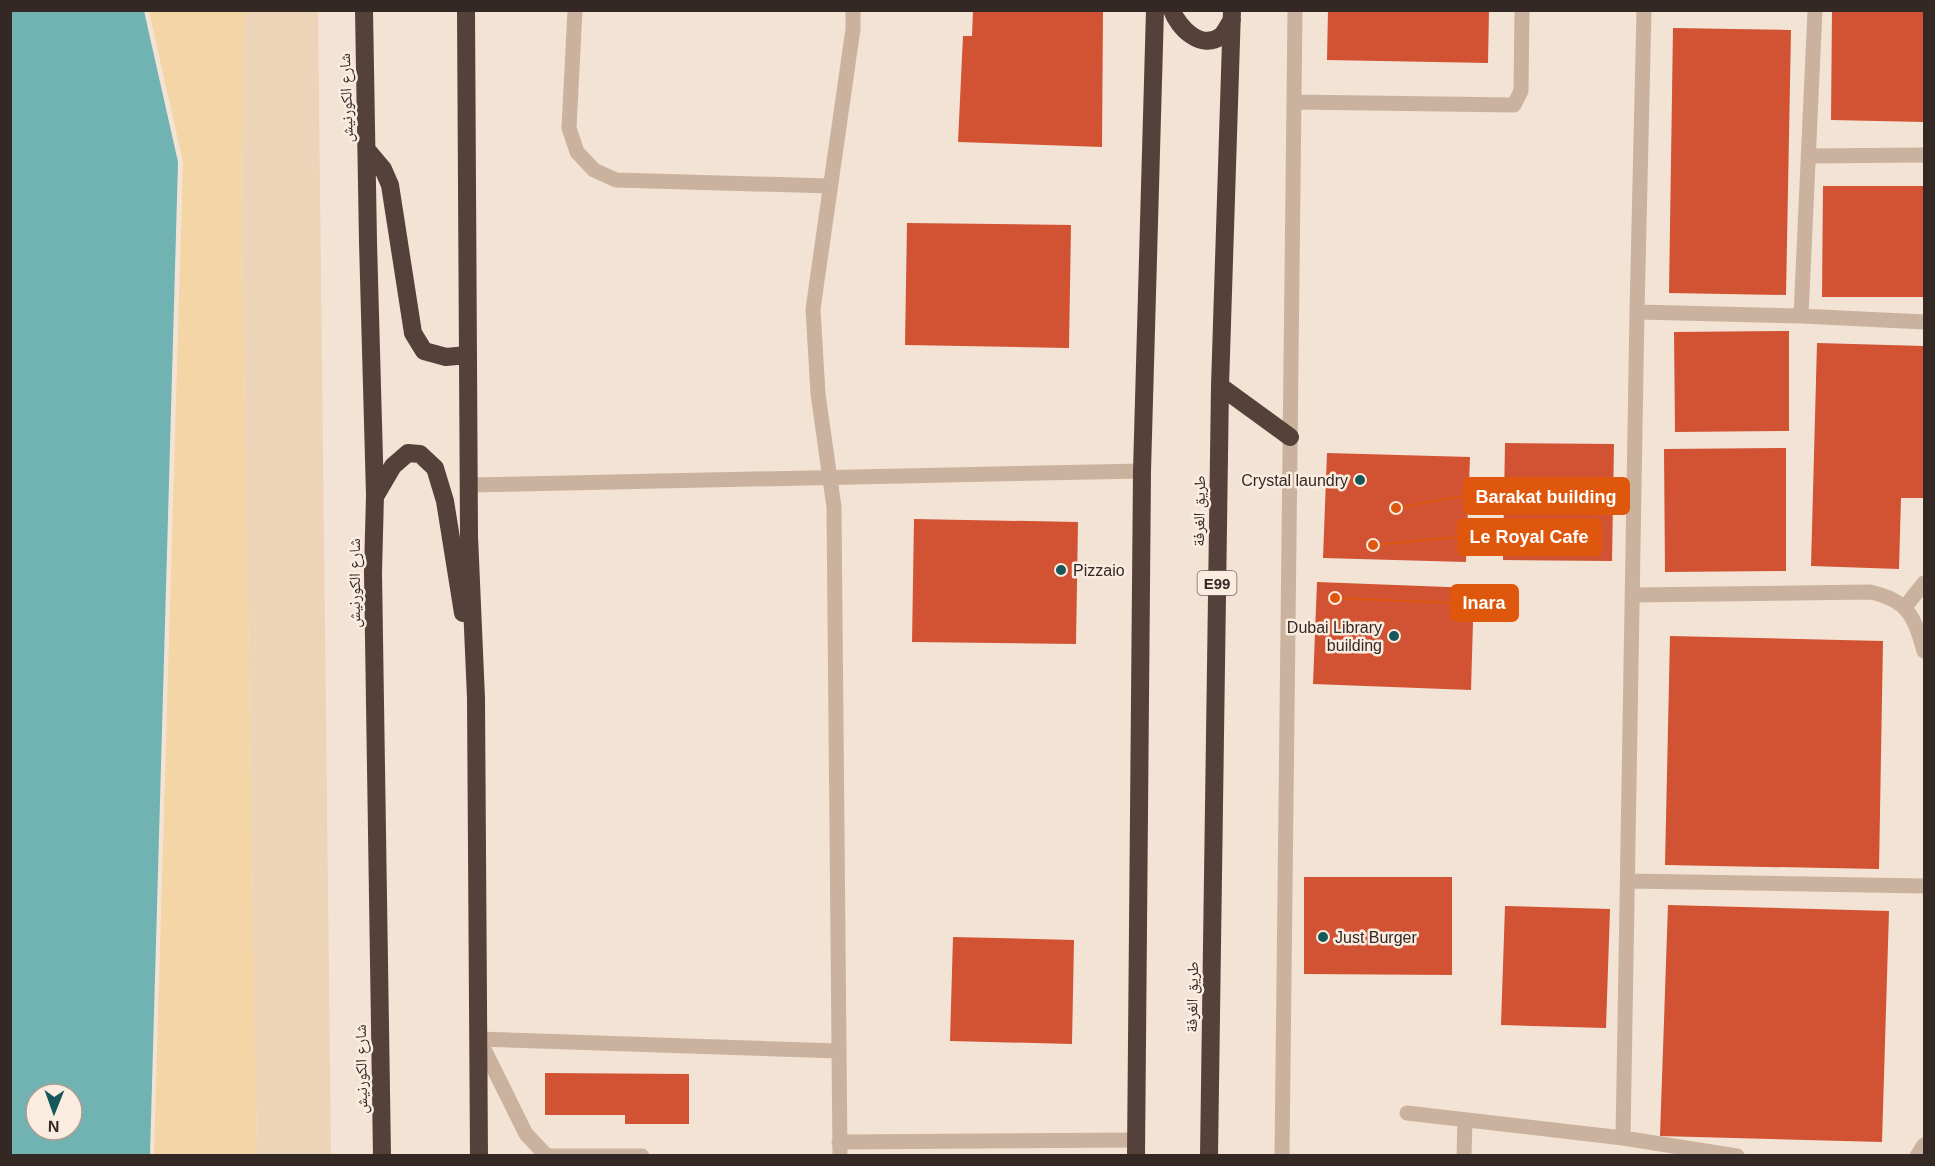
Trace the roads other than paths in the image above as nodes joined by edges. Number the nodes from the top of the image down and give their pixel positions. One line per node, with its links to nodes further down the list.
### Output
1 (364, 10): 13 (highway, شارع الكورنيش)
2 (466, 10): 20 (highway)
3 (575, 10): 16 (street)
4 (853, 10): 16 (street)
5 (1155, 10): 23 (highway)
6 (1172, 10): 11 (highway)
7 (1294, 10): 12 (street)
8 (1522, 10): 12 (street)
9 (1815, 10): 15 (street)
10 (1642, 12): 17 (street)
11 (1232, 15): 21 (highway, طريق الغرفة / E99)
12 (1294, 102): 22 (street)
13 (367, 150): 20 (highway); 26 (highway, شارع الكورنيش)
14 (1924, 155): 15 (street)
15 (1808, 156): 18 (street)
16 (830, 186): 24 (street)
17 (1637, 312): 18 (street); 28 (street)
18 (1801, 316): 19 (street)
19 (1924, 322)
20 (467, 355): 25 (highway)
21 (1220, 386): 22 (highway); 46 (highway, طريق الغرفة / E99)
22 (1290, 437): 47 (street)
23 (1142, 471): 24 (street); 40 (highway)
24 (831, 479): 25 (street); 35 (street)
25 (469, 485): 31 (highway)
26 (375, 495): 31 (highway); 42 (highway, شارع الكورنيش)
27 (1924, 582): 29 (street)
28 (1632, 595): 29 (street); 32 (street)
29 (1905, 607): 30 (street)
30 (1924, 651)
31 (476, 698): 34 (highway)
32 (1628, 881): 33 (street); 38 (street)
33 (1924, 886)
34 (479, 1039): 35 (street); 43 (highway); 44 (street)
35 (838, 1051): 41 (street)
36 (1407, 1113): 37 (street)
37 (1465, 1120): 38 (street); 48 (street)
38 (1623, 1138): 49 (street)
39 (1924, 1145): 50 (street)
40 (1136, 1148): 41 (street)
41 (839, 1149)
42 (382, 1155)
43 (479, 1155)
44 (546, 1155): 45 (street)
45 (642, 1155)
46 (1209, 1155)
47 (1282, 1155)
48 (1464, 1155)
49 (1737, 1155)
50 (1917, 1155)

